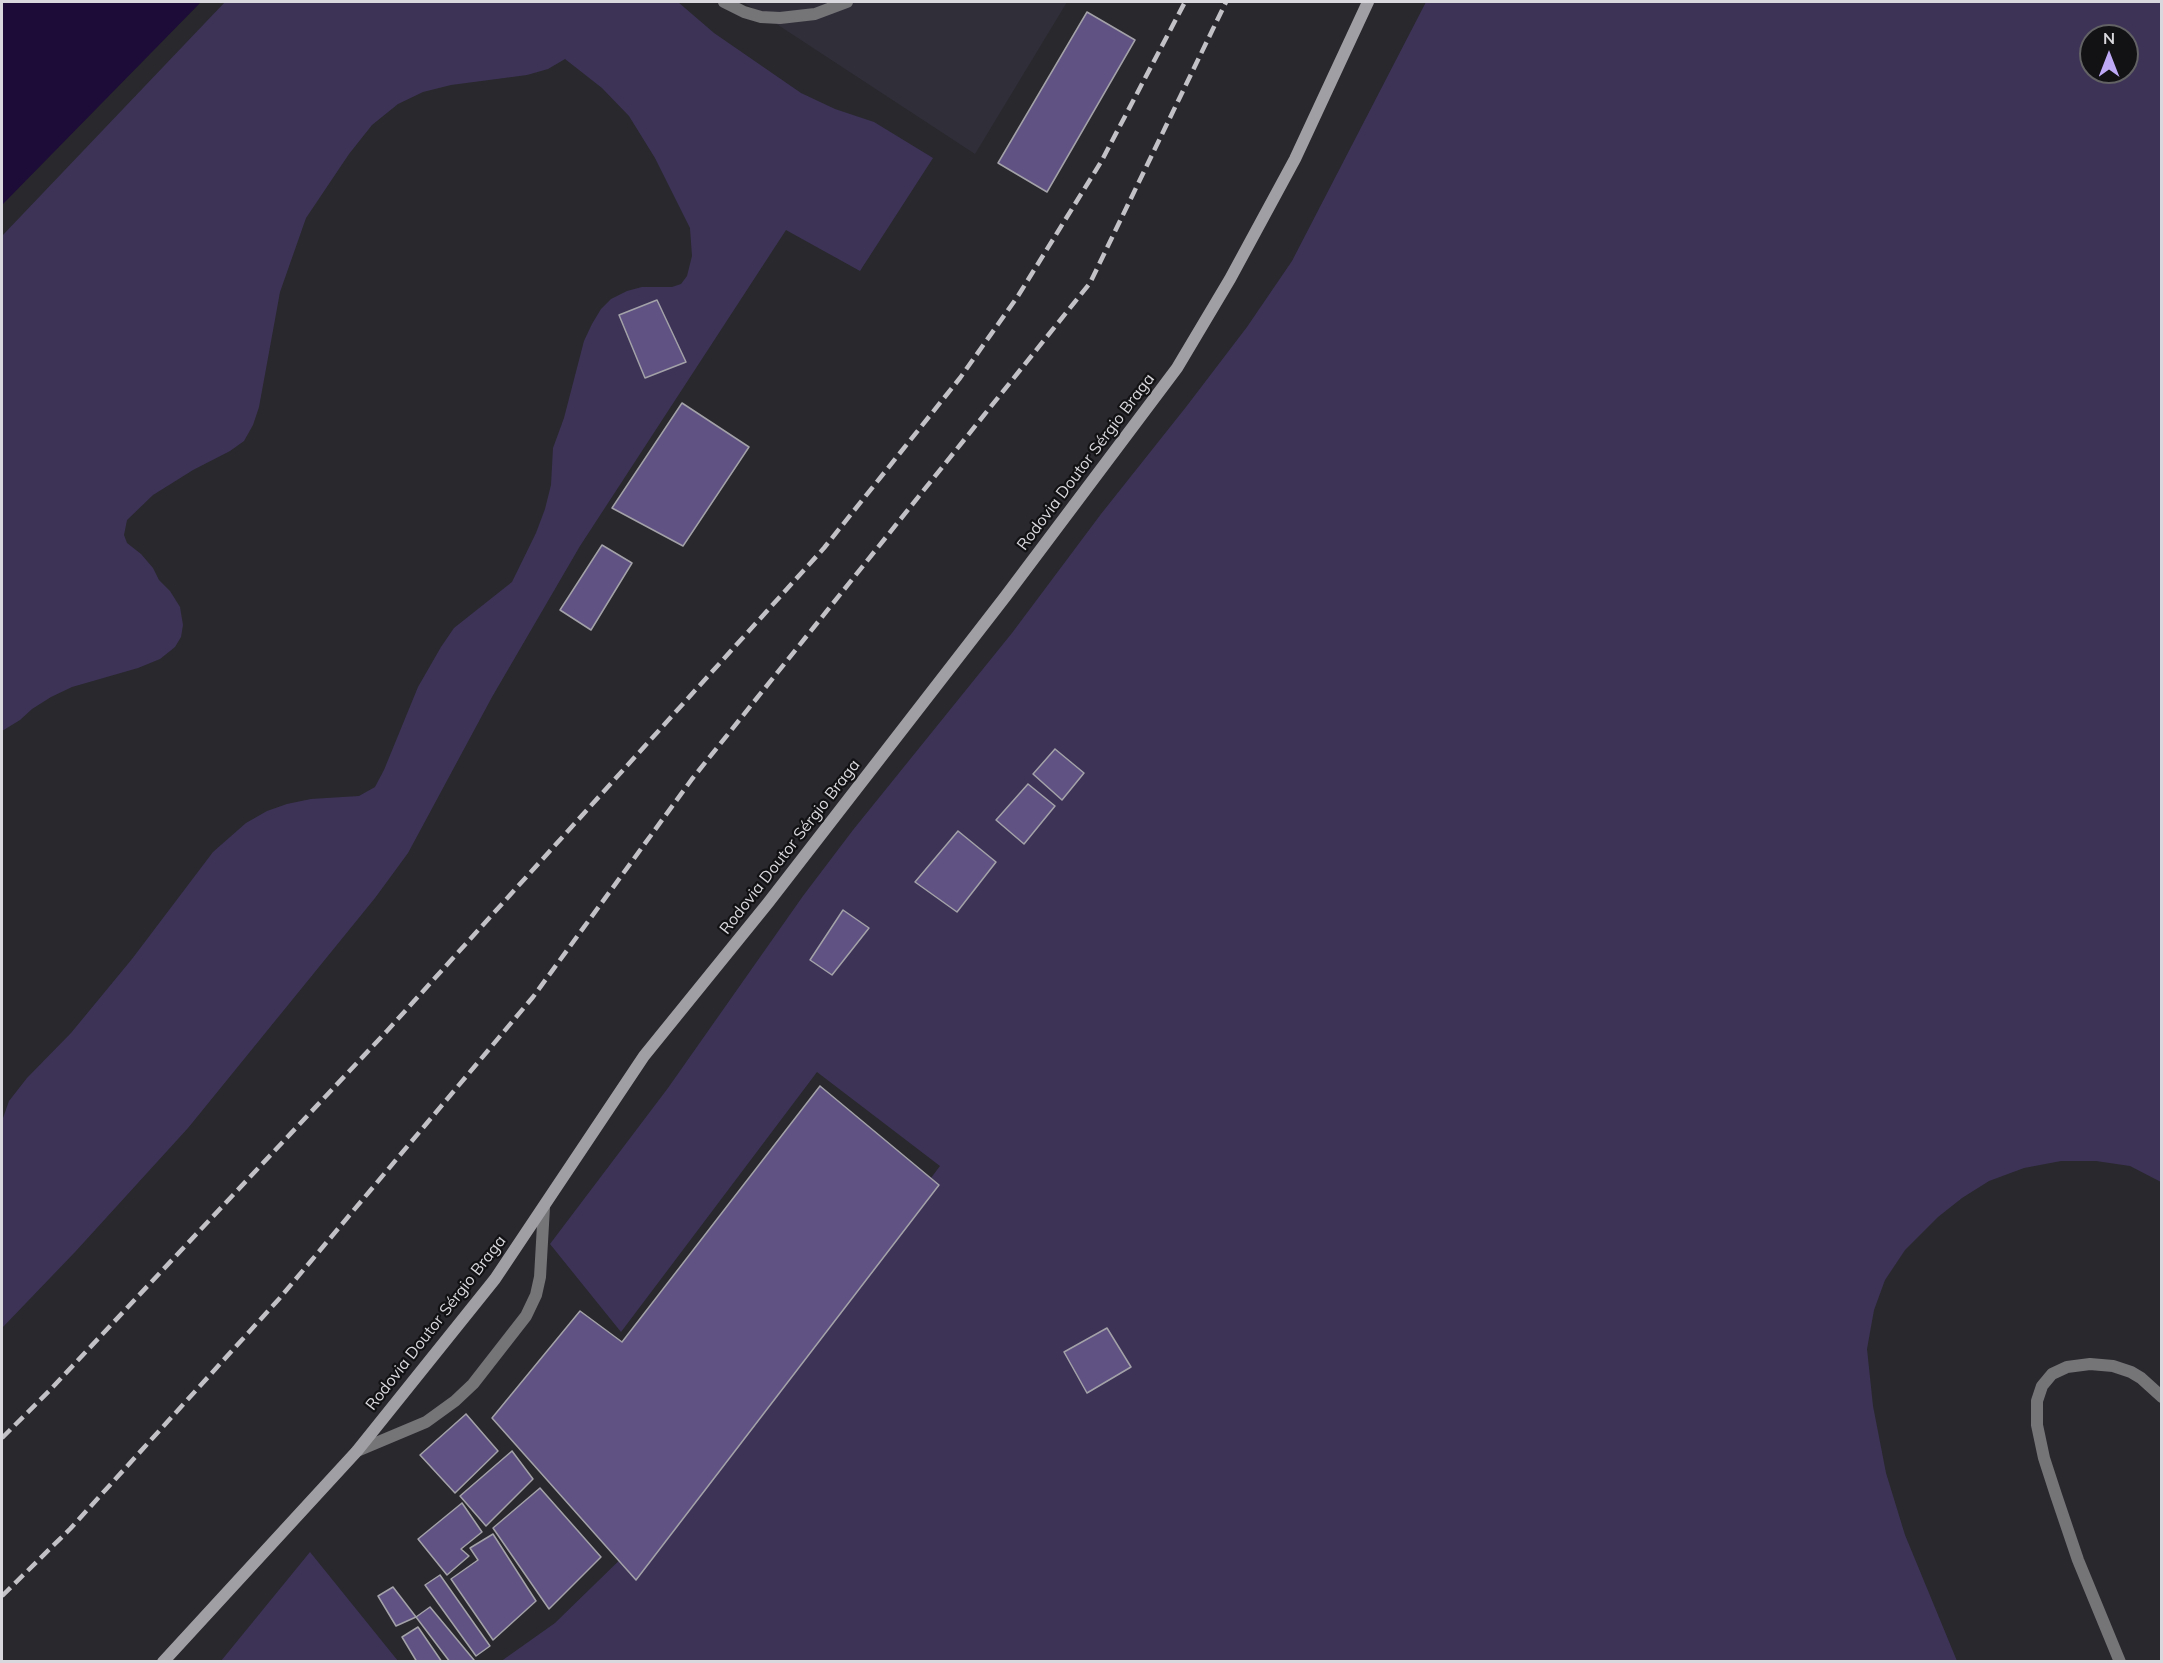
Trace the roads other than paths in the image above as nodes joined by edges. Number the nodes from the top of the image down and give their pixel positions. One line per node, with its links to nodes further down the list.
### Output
1 (724, 2): 2 (street)
2 (847, 2)
3 (1368, 2): 4 (main road, Rodovia Doutor Sérgio Braga)
4 (544, 1207): 6 (main road, Rodovia Doutor Sérgio Braga); 6 (street)
5 (2162, 1397): 8 (street)
6 (357, 1451): 7 (main road, Rodovia Doutor Sérgio Braga)
7 (163, 1662)
8 (2120, 1662)

